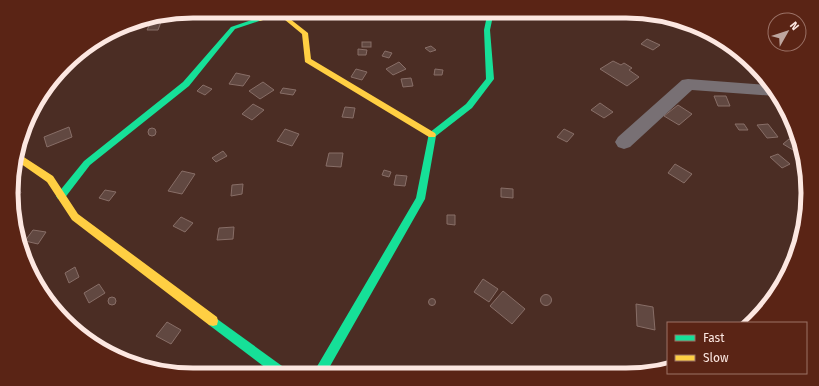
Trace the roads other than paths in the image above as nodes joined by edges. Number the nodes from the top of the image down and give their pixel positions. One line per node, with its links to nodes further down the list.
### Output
1 (264, 18): 8 (street)
2 (286, 18): 5 (street)
3 (490, 18): 5 (street)
4 (768, 91): 6 (street)
5 (432, 135): 10 (street)
6 (624, 142)
7 (21, 159): 8 (street)
8 (61, 196): 9 (street)
9 (276, 368)
10 (322, 368)

